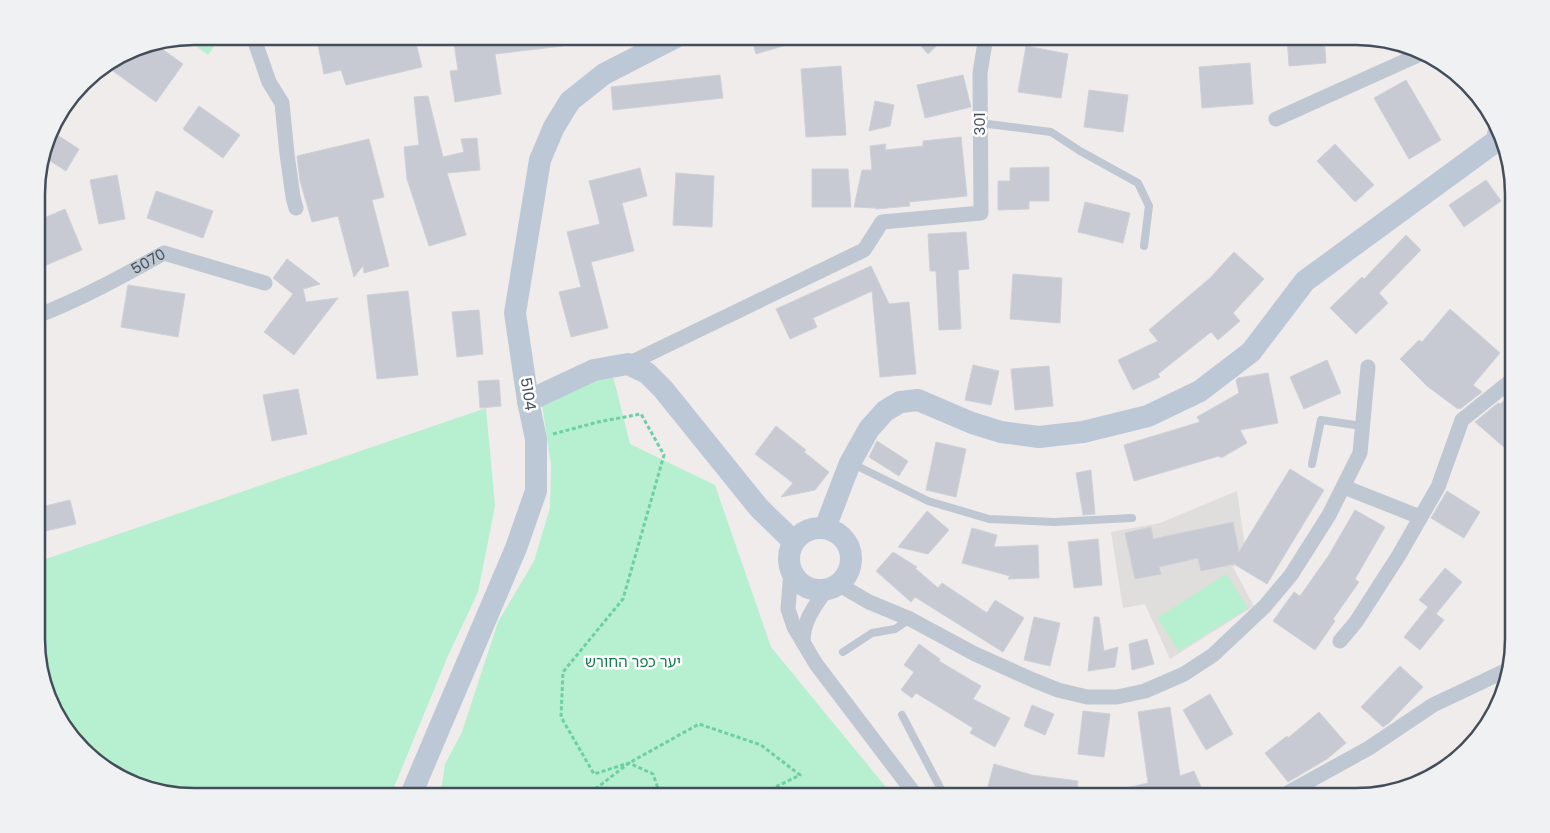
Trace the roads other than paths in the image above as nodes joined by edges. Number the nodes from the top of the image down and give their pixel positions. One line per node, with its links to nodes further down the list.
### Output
1 (256, 45): 8 (street)
2 (660, 45): 15 (street, 5104)
3 (985, 45): 6 (street, 301)
4 (1414, 57): 5 (street)
5 (1276, 119)
6 (980, 123): 9 (lane); 12 (street, 301)
7 (1495, 140): 17 (street)
8 (296, 208)
9 (1144, 246)
10 (265, 283): 11 (street, 5070)
11 (45, 313)
12 (628, 364): 15 (street); 23 (street)
13 (1368, 367): 16 (street)
14 (1505, 385): 20 (street)
15 (528, 401): 32 (street, 5104)
16 (1362, 426): 18 (lane); 19 (street)
17 (850, 463): 21 (lane); 22 (street)
18 (1312, 464)
19 (1344, 487): 20 (street); 26 (street)
20 (1420, 517): 27 (street)
21 (1132, 518)
22 (825, 528): 23 (street); 25 (street)
23 (793, 541): 24 (street)
24 (791, 571): 25 (street); 28 (street)
25 (832, 587): 26 (street); 28 (street)
26 (910, 619): 29 (lane)
27 (1340, 641)
28 (803, 642): 33 (street)
29 (843, 652)
30 (1501, 672): 35 (street)
31 (902, 714): 34 (lane)
32 (414, 788)
33 (911, 788)
34 (941, 788)
35 (1296, 788)

